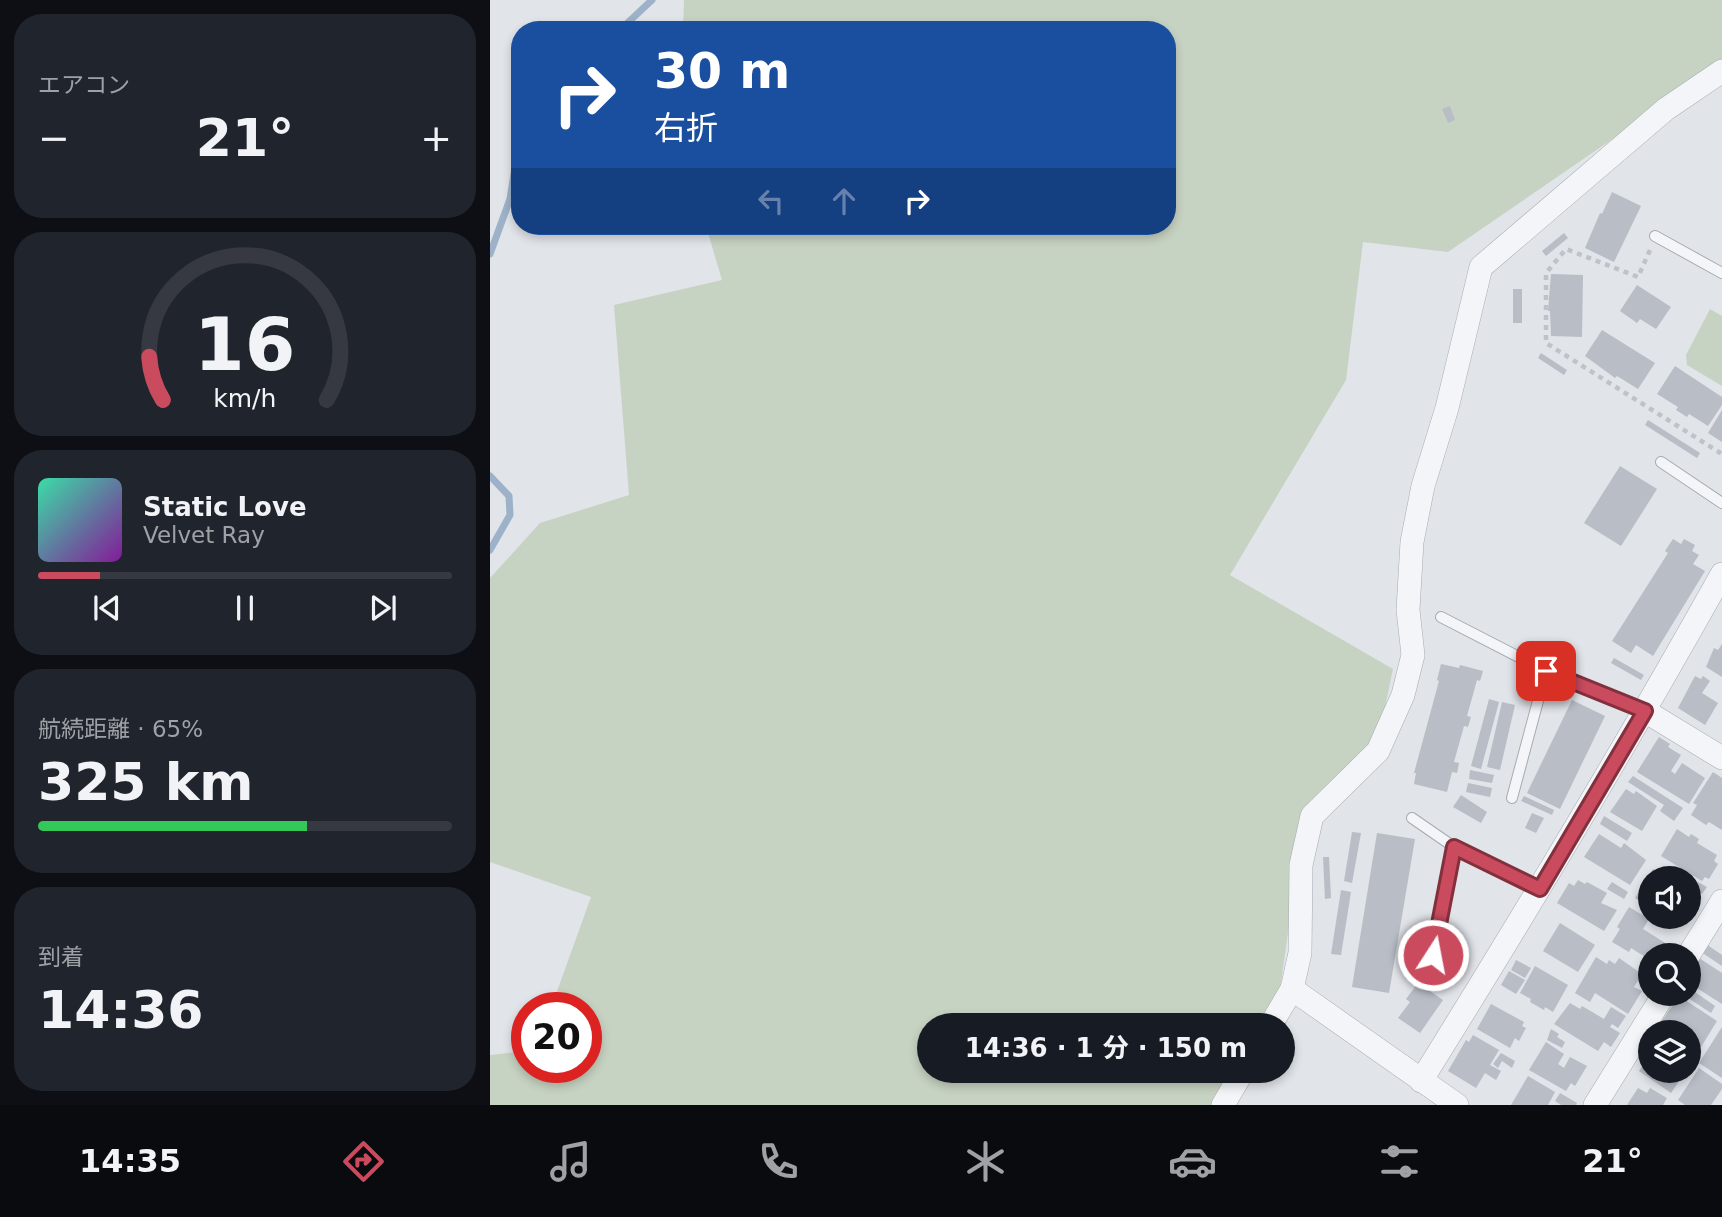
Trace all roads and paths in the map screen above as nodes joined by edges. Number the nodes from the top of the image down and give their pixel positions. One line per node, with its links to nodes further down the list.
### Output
1 (1722, 71): 19 (street)
2 (1656, 236): 3 (lane); 4 (path)
3 (1722, 273)
4 (1722, 454)
5 (1661, 462): 6 (lane)
6 (1722, 503)
7 (1722, 574): 10 (street)
8 (1441, 617): 9 (lane)
9 (1546, 671): 10 (lane); 12 (lane)
10 (1645, 711): 11 (street); 15 (street)
11 (1722, 758)
12 (1512, 798)
13 (1412, 818): 14 (lane)
14 (1454, 847): 15 (lane); 18 (lane)
15 (1540, 889): 22 (street)
16 (1722, 901): 17 (street)
17 (1696, 943)
18 (1433, 955)
19 (1292, 989): 21 (street); 22 (street)
20 (1657, 1006): 26 (street)
21 (1278, 1013)
22 (1421, 1081): 25 (street)
23 (1236, 1083): 24 (street)
24 (1223, 1105)
25 (1458, 1105)
26 (1595, 1105)

